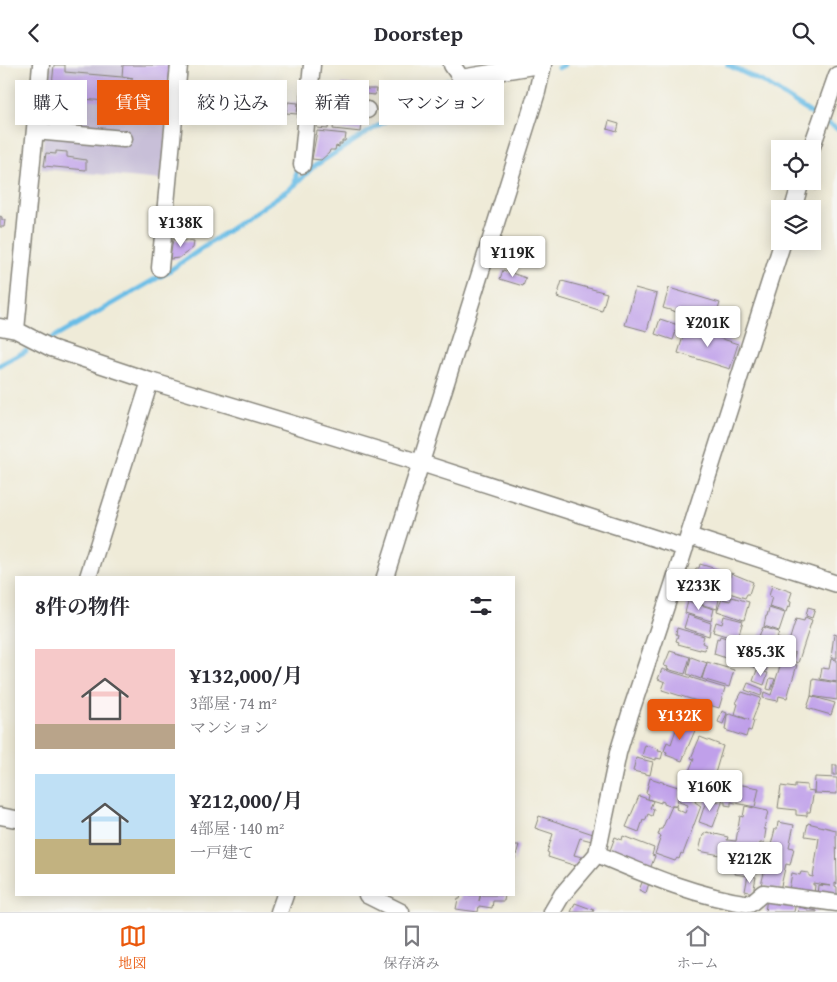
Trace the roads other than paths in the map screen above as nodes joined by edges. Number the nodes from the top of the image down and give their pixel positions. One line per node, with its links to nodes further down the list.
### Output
1 (41, 65): 10 (street)
2 (179, 65): 15 (street)
3 (312, 65): 8 (street)
4 (452, 65): 5 (street)
5 (539, 65)
6 (542, 65): 19 (street)
7 (837, 75): 12 (street)
8 (310, 80)
9 (306, 125): 13 (street)
10 (35, 131): 11 (street); 17 (street)
11 (124, 139)
12 (814, 140)
13 (302, 165)
14 (780, 250): 20 (street)
15 (160, 268)
16 (0, 327): 17 (street)
17 (16, 330): 18 (street)
18 (150, 381): 19 (street); 21 (street)
19 (421, 463): 20 (street); 22 (street)
20 (687, 542): 23 (street); 24 (street)
21 (88, 576)
22 (385, 576)
23 (837, 584)
24 (596, 854): 27 (street); 30 (street)
25 (285, 896): 28 (street)
26 (369, 896): 29 (street)
27 (837, 903)
28 (279, 912)
29 (401, 912)
30 (552, 912)

